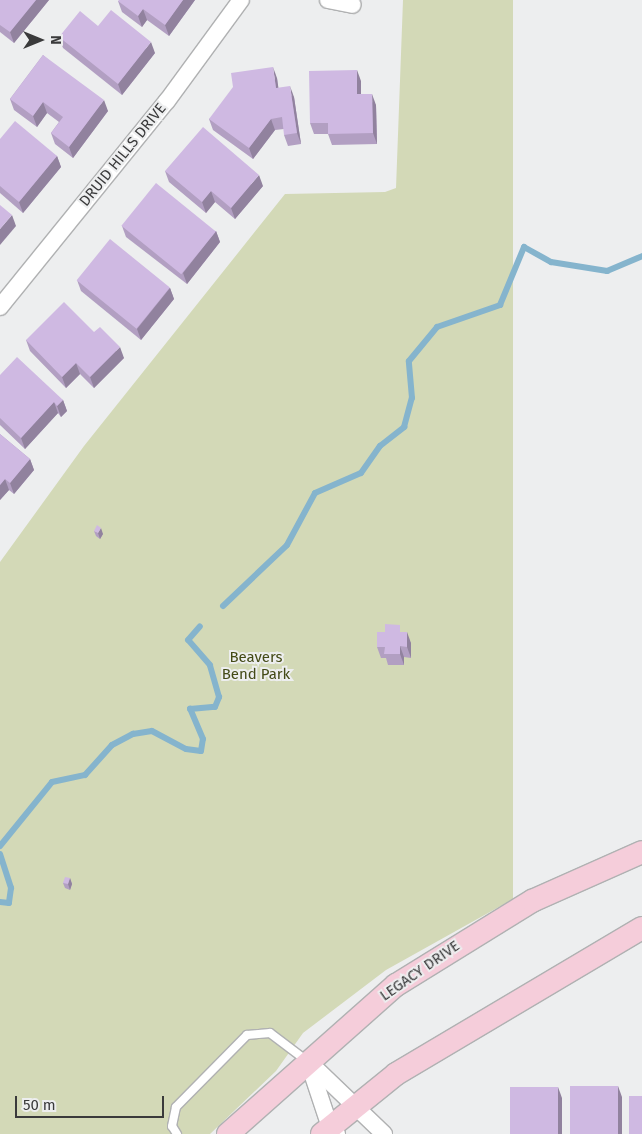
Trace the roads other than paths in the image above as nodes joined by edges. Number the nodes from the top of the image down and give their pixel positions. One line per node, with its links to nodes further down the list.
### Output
1 (241, 0): 4 (street, DRUID HILLS DRIVE)
2 (328, 0): 3 (street)
3 (353, 4)
4 (0, 307)
5 (642, 852): 7 (main road, LEGACY DRIVE)
6 (642, 928): 8 (main road)
7 (309, 1062): 8 (street); 9 (street); 10 (lane); 11 (main road, LEGACY DRIVE)
8 (356, 1106): 9 (main road); 12 (street)
9 (330, 1132)
10 (177, 1134)
11 (228, 1134)
12 (384, 1134)

